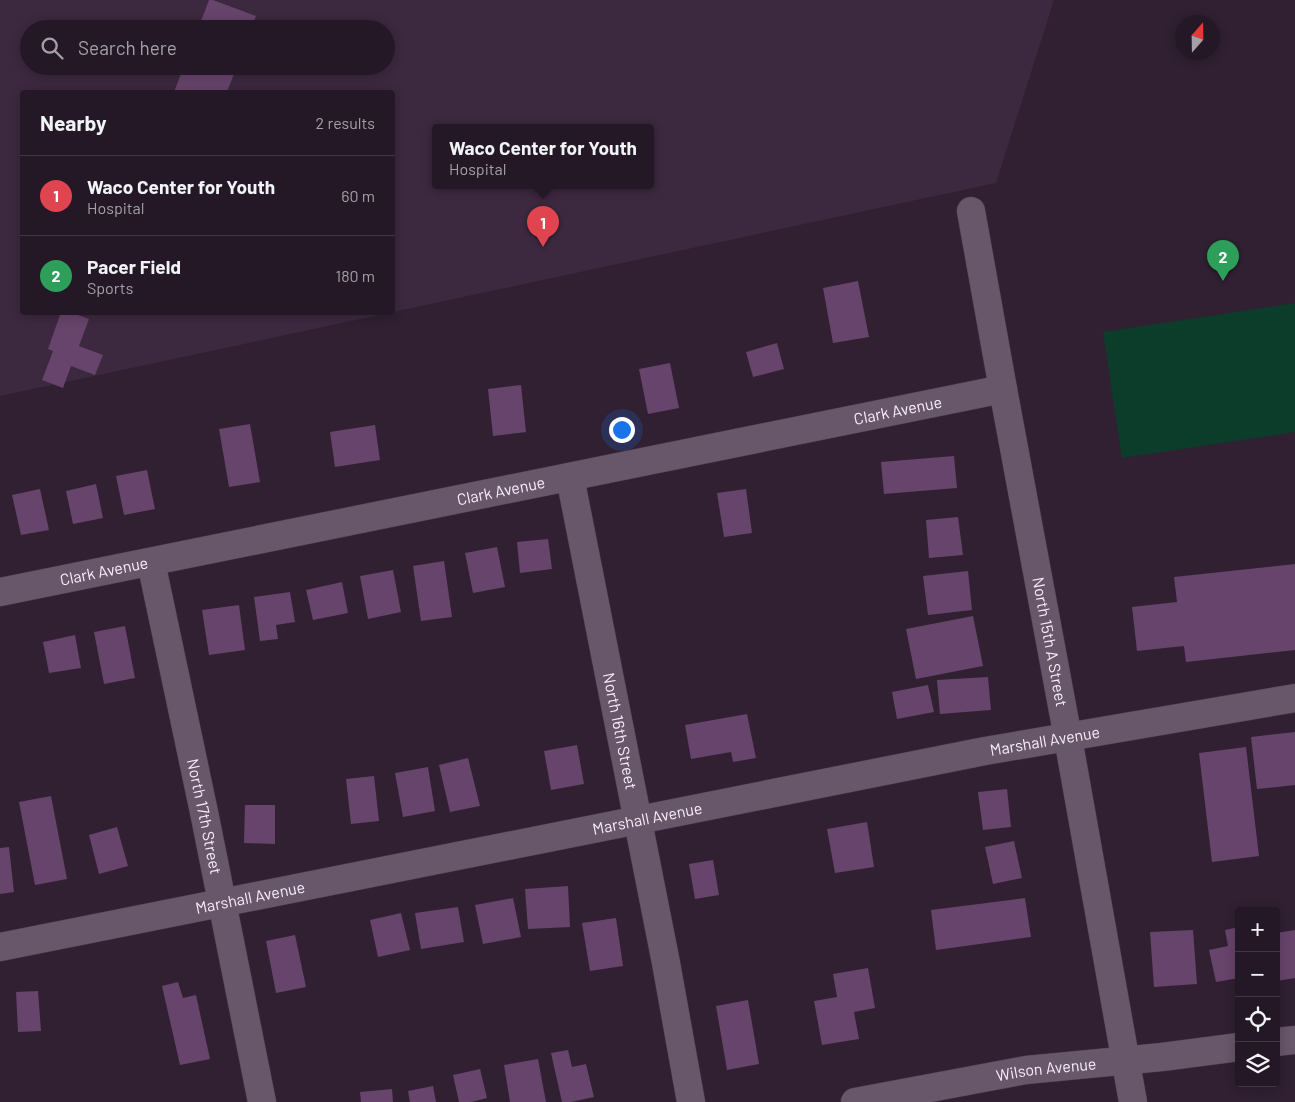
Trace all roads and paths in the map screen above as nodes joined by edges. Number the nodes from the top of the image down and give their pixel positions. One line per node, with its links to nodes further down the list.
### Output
1 (971, 211): 2 (street, North 15th A Street)
2 (1003, 389): 3 (street, Clark Avenue); 7 (street, North 15th A Street)
3 (570, 477): 4 (street, Clark Avenue); 8 (street, North 16th Street)
4 (151, 562): 5 (street, Clark Avenue); 9 (street, North 17th Street)
5 (0, 592)
6 (1295, 698): 7 (street, Marshall Avenue)
7 (1068, 738): 8 (street, Marshall Avenue); 14 (street, North 15th A Street)
8 (637, 820): 9 (street, Marshall Avenue); 16 (street, North 16th Street)
9 (222, 903): 10 (street, Marshall Avenue); 15 (street, North 17th Street)
10 (0, 947)
11 (1295, 1040): 12 (street)
12 (1280, 1042)
13 (1235, 1047): 14 (street, Wilson Avenue)
14 (1126, 1061): 17 (street, Wilson Avenue); 18 (street, North 15th A Street)
15 (262, 1102)
16 (691, 1102)
17 (855, 1102)
18 (1133, 1102)

